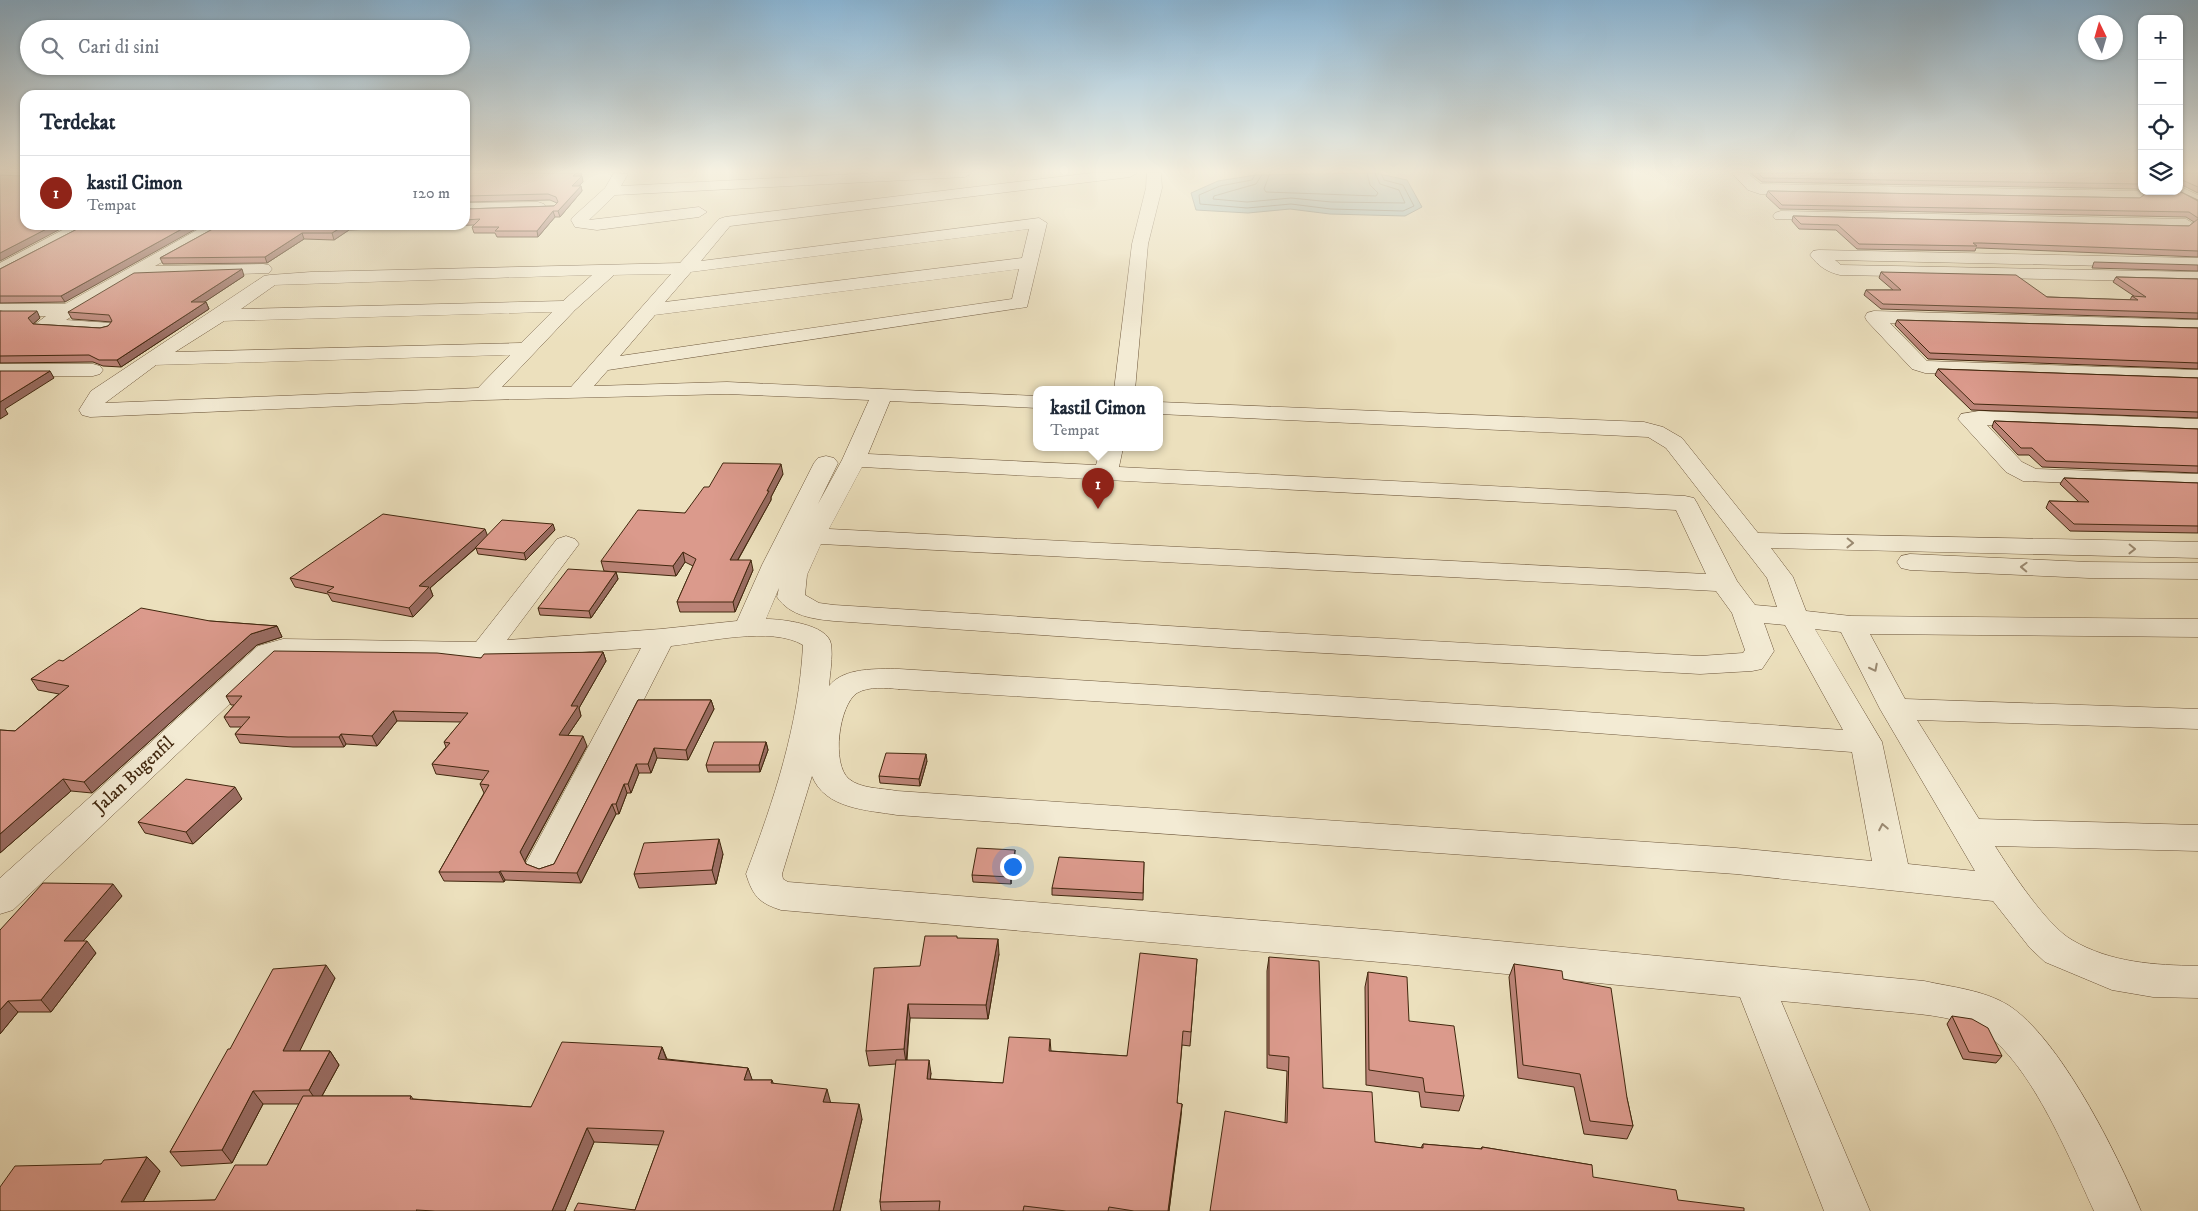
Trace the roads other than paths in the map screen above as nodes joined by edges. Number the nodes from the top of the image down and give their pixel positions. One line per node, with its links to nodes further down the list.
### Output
1 (75, 230): 13 (street)
2 (209, 230): 14 (street)
3 (718, 230): 11 (street)
4 (987, 230): 11 (street)
5 (1037, 230): 8 (street)
6 (1144, 230): 28 (street)
7 (2145, 230): 9 (street)
8 (1030, 262): 18 (street); 24 (street)
9 (2197, 267): 9 (street)
10 (610, 268): 11 (street); 15 (street); 19 (street)
11 (684, 268): 18 (street)
12 (263, 269): 14 (street)
13 (0, 270)
14 (133, 272): 17 (street)
15 (568, 306): 19 (street); 22 (street)
16 (0, 310): 17 (street)
17 (68, 310): 21 (street)
18 (648, 310): 24 (street)
19 (220, 315): 23 (street)
20 (2198, 326): 27 (street)
21 (104, 327)
22 (529, 349): 23 (street); 30 (street)
23 (151, 359): 30 (street)
24 (601, 365): 29 (street)
25 (0, 370): 26 (street)
26 (93, 370)
27 (2198, 376)
28 (1124, 386)
29 (577, 393): 30 (street); 31 (street)
30 (484, 394)
31 (882, 394): 32 (street); 36 (street)
32 (1033, 402)
33 (1163, 408): 42 (street)
34 (2198, 426): 39 (street)
35 (1111, 451): 38 (street)
36 (854, 460): 38 (street); 40 (street)
37 (826, 463): 50 (street)
38 (1106, 472): 46 (street)
39 (2198, 481)
40 (811, 536): 46 (street); 47 (street)
41 (566, 544): 53 (street)
42 (1756, 548): 44 (street, one-way to 42); 44 (street, one-way to 44); 48 (street)
43 (2198, 550): 44 (street, one-way to 43)
44 (2077, 558): 45 (street)
45 (2198, 571)
46 (1724, 583): 47 (street)
47 (1746, 612): 48 (street)
48 (1795, 618): 49 (street); 56 (street)
49 (1852, 624): 51 (street); 54 (street, one-way to 54)
50 (748, 628): 52 (street); 63 (street)
51 (2198, 628)
52 (661, 638): 53 (street); 59 (street)
53 (484, 651): 62 (street, Jalan Bugenfil)
54 (1895, 709): 55 (street); 57 (street)
55 (2198, 719)
56 (1866, 742): 60 (street, one-way to 56); 60 (street)
57 (1970, 832): 58 (street); 61 (street)
58 (2198, 838)
59 (544, 862)
60 (1892, 875): 61 (street)
61 (2003, 888): 64 (street)
62 (0, 900)
63 (1754, 982): 65 (street); 66 (street)
64 (2198, 982)
65 (1847, 1211)
66 (2118, 1211)

